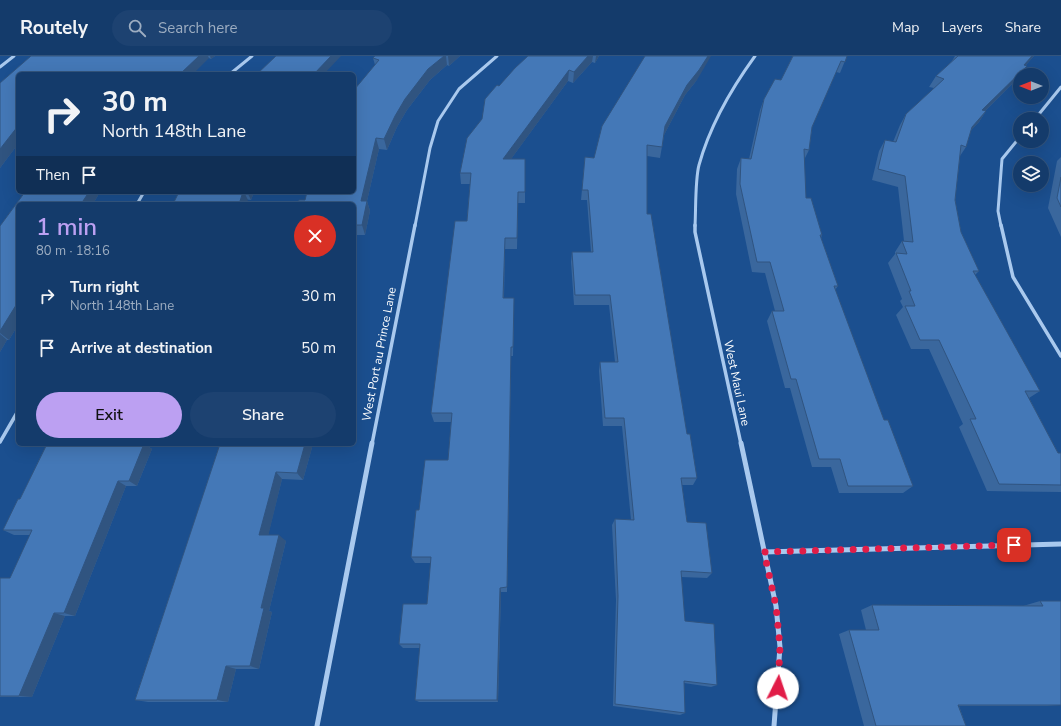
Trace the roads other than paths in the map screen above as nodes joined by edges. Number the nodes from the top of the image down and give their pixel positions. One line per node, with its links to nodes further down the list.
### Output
1 (14, 56): 5 (street)
2 (252, 56): 6 (street)
3 (497, 56): 15 (street, West Port au Prince Lane)
4 (755, 56): 14 (street, West Maui Lane)
5 (0, 67)
6 (232, 72)
7 (1061, 87): 8 (street)
8 (1041, 112)
9 (1013, 146): 10 (street)
10 (1061, 356)
11 (16, 414): 12 (street)
12 (0, 442)
13 (1061, 544): 14 (street)
14 (764, 552): 16 (street, West Maui Lane)
15 (317, 726)
16 (774, 726)

